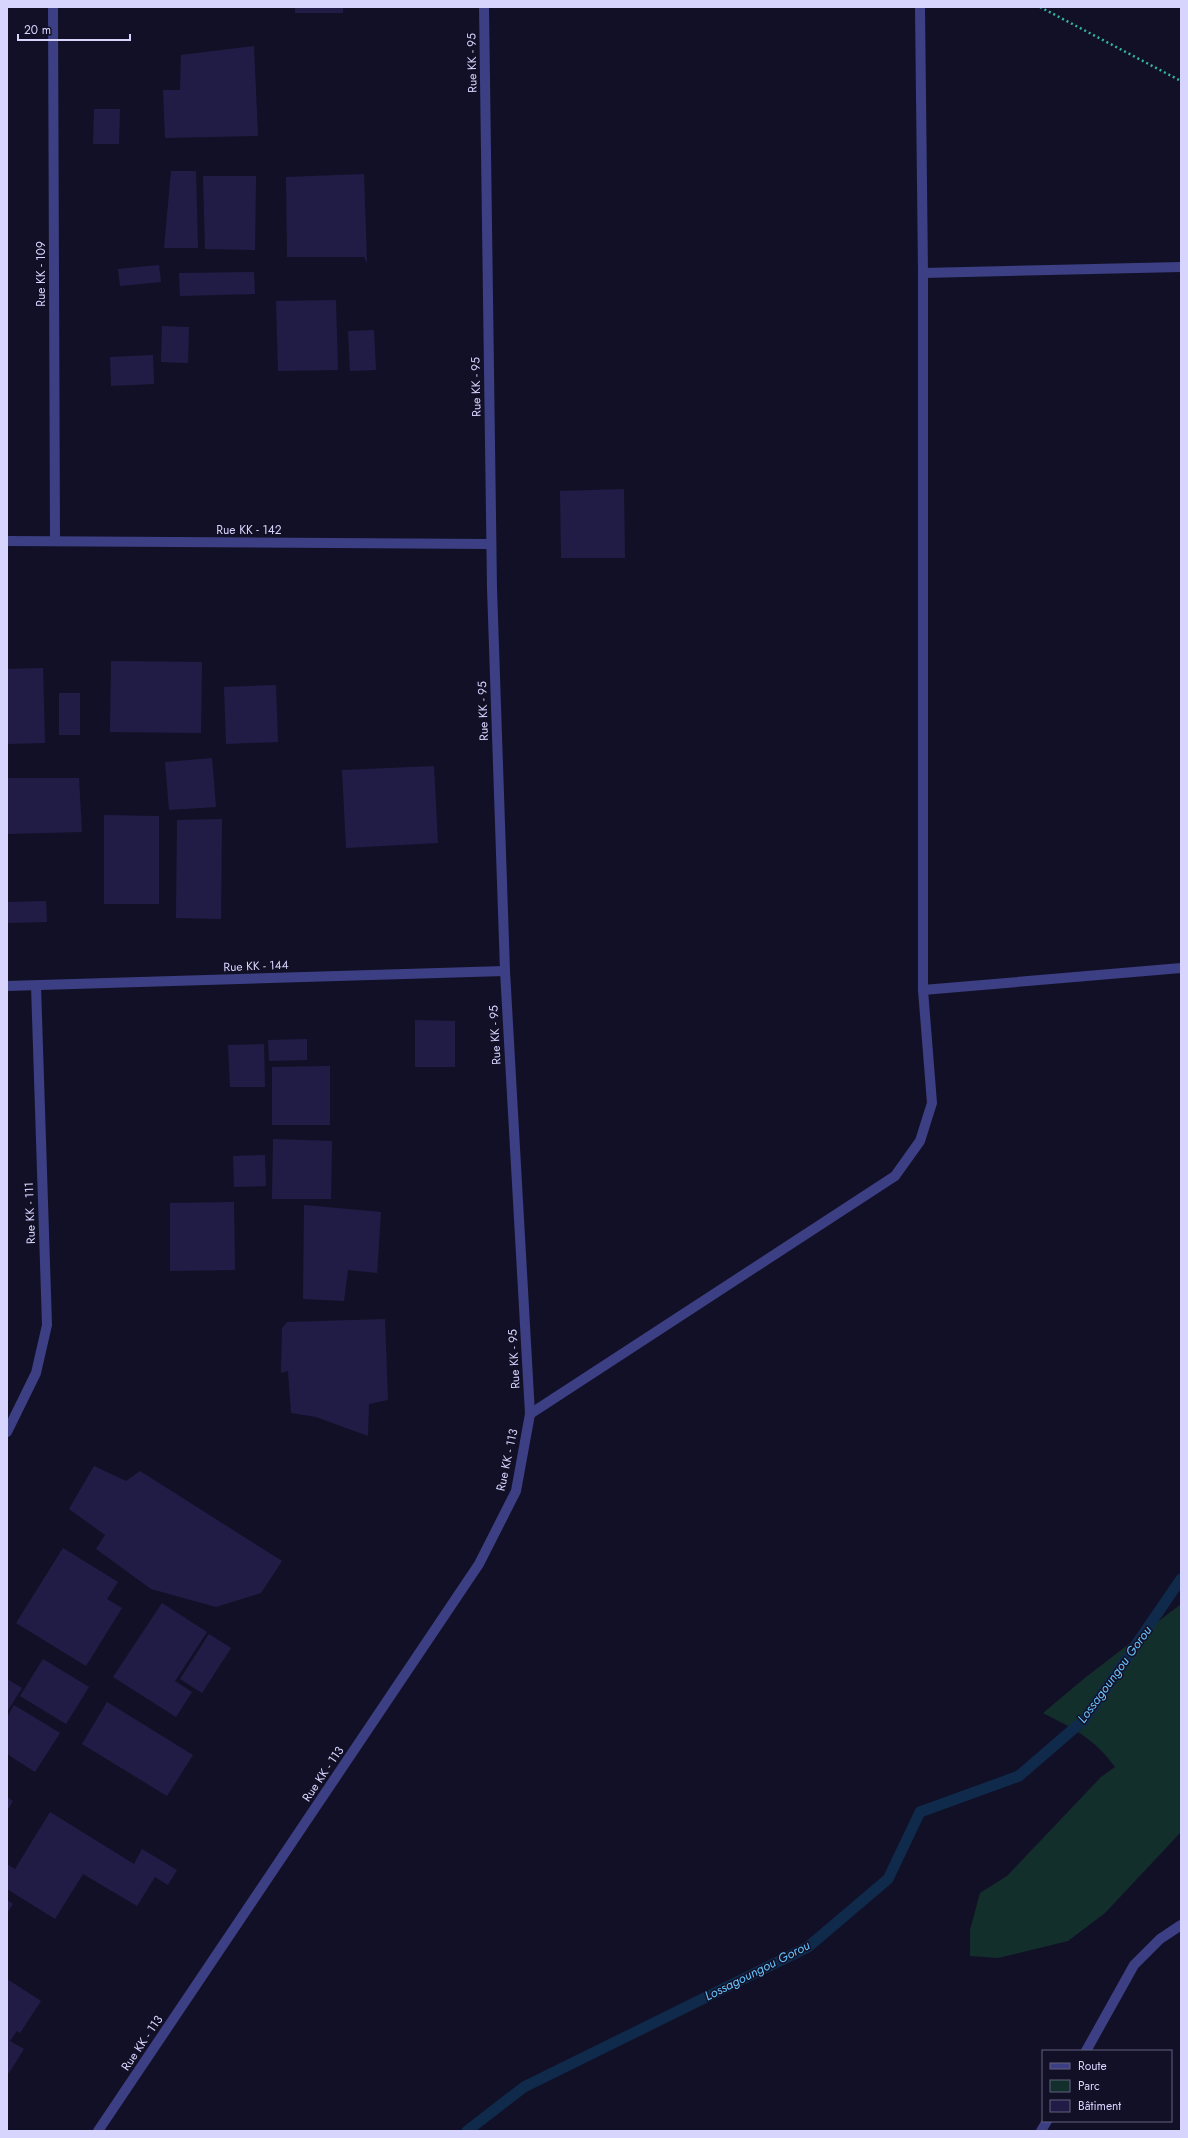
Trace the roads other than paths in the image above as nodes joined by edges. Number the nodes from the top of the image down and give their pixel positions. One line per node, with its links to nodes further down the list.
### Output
1 (53, 7): 7 (street, Rue KK - 109)
2 (484, 7): 8 (street, Rue KK - 95)
3 (920, 7): 5 (street)
4 (1181, 268): 5 (street)
5 (923, 274): 13 (street)
6 (7, 541): 7 (street, Rue KK - 142)
7 (55, 541): 8 (street, Rue KK - 142)
8 (491, 544): 10 (street, Rue KK - 95)
9 (1181, 968): 13 (street)
10 (505, 971): 12 (street, Rue KK - 144); 14 (street, Rue KK - 95)
11 (7, 986): 12 (street, Rue KK - 144)
12 (36, 986): 15 (street, Rue KK - 111)
13 (923, 990): 14 (street)
14 (530, 1414): 19 (street, Rue KK - 113)
15 (7, 1432)
16 (1181, 1925): 17 (street)
17 (1087, 2050)
18 (1046, 2122): 20 (street)
19 (98, 2131)
20 (1041, 2131)

